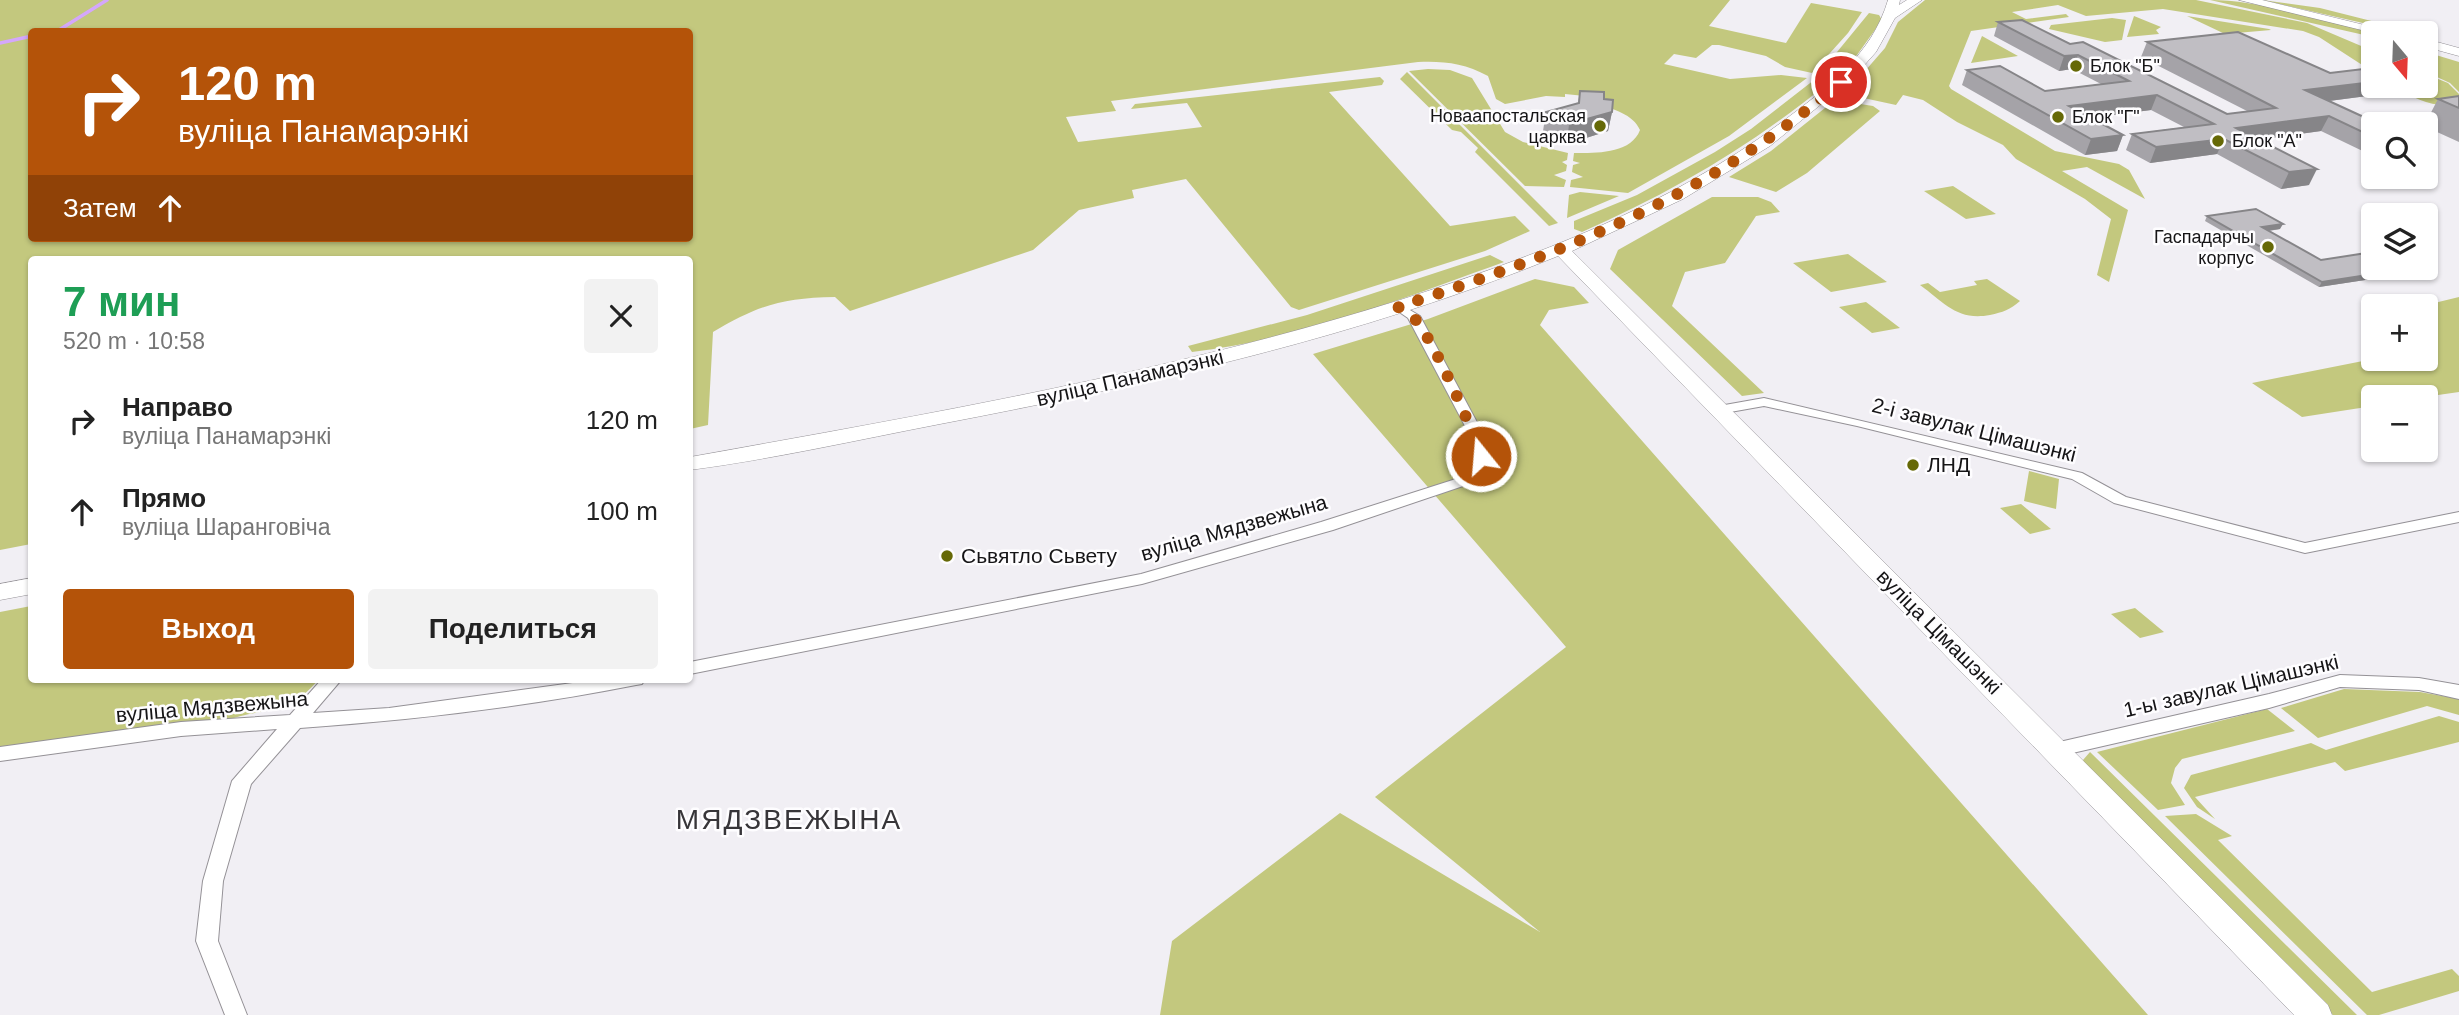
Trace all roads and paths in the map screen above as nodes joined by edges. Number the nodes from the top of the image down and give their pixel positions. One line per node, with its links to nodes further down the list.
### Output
1 (1916, 0): 3 (main road)
2 (2245, 0): 4 (main road)
3 (1893, 8): 7 (main road, вуліца Панамарэнкі)
4 (2361, 26)
5 (2438, 46): 6 (main road)
6 (2459, 52)
7 (1561, 250): 8 (main road, вуліца Панамарэнкі); 9 (main road, вуліца Цімашэнкі)
8 (1398, 307): 10 (main road, вуліца Панамарэнкі); 14 (street, вуліца Мядзвежына)
9 (1719, 410): 11 (street, 2-і завулак Цімашэнкі); 19 (main road, вуліца Цімашэнкі)
10 (693, 463)
11 (2459, 517)
12 (28, 587): 13 (main road)
13 (0, 592)
14 (693, 667)
15 (329, 683): 18 (street)
16 (614, 683): 18 (street, вуліца Мядзвежына)
17 (2459, 692): 19 (street, 1-ы завулак Цімашэнкі)
18 (295, 722): 20 (street, вуліца Мядзвежына); 21 (street)
19 (2055, 750): 22 (main road, вуліца Цімашэнкі)
20 (0, 754)
21 (236, 1015)
22 (2316, 1015)

